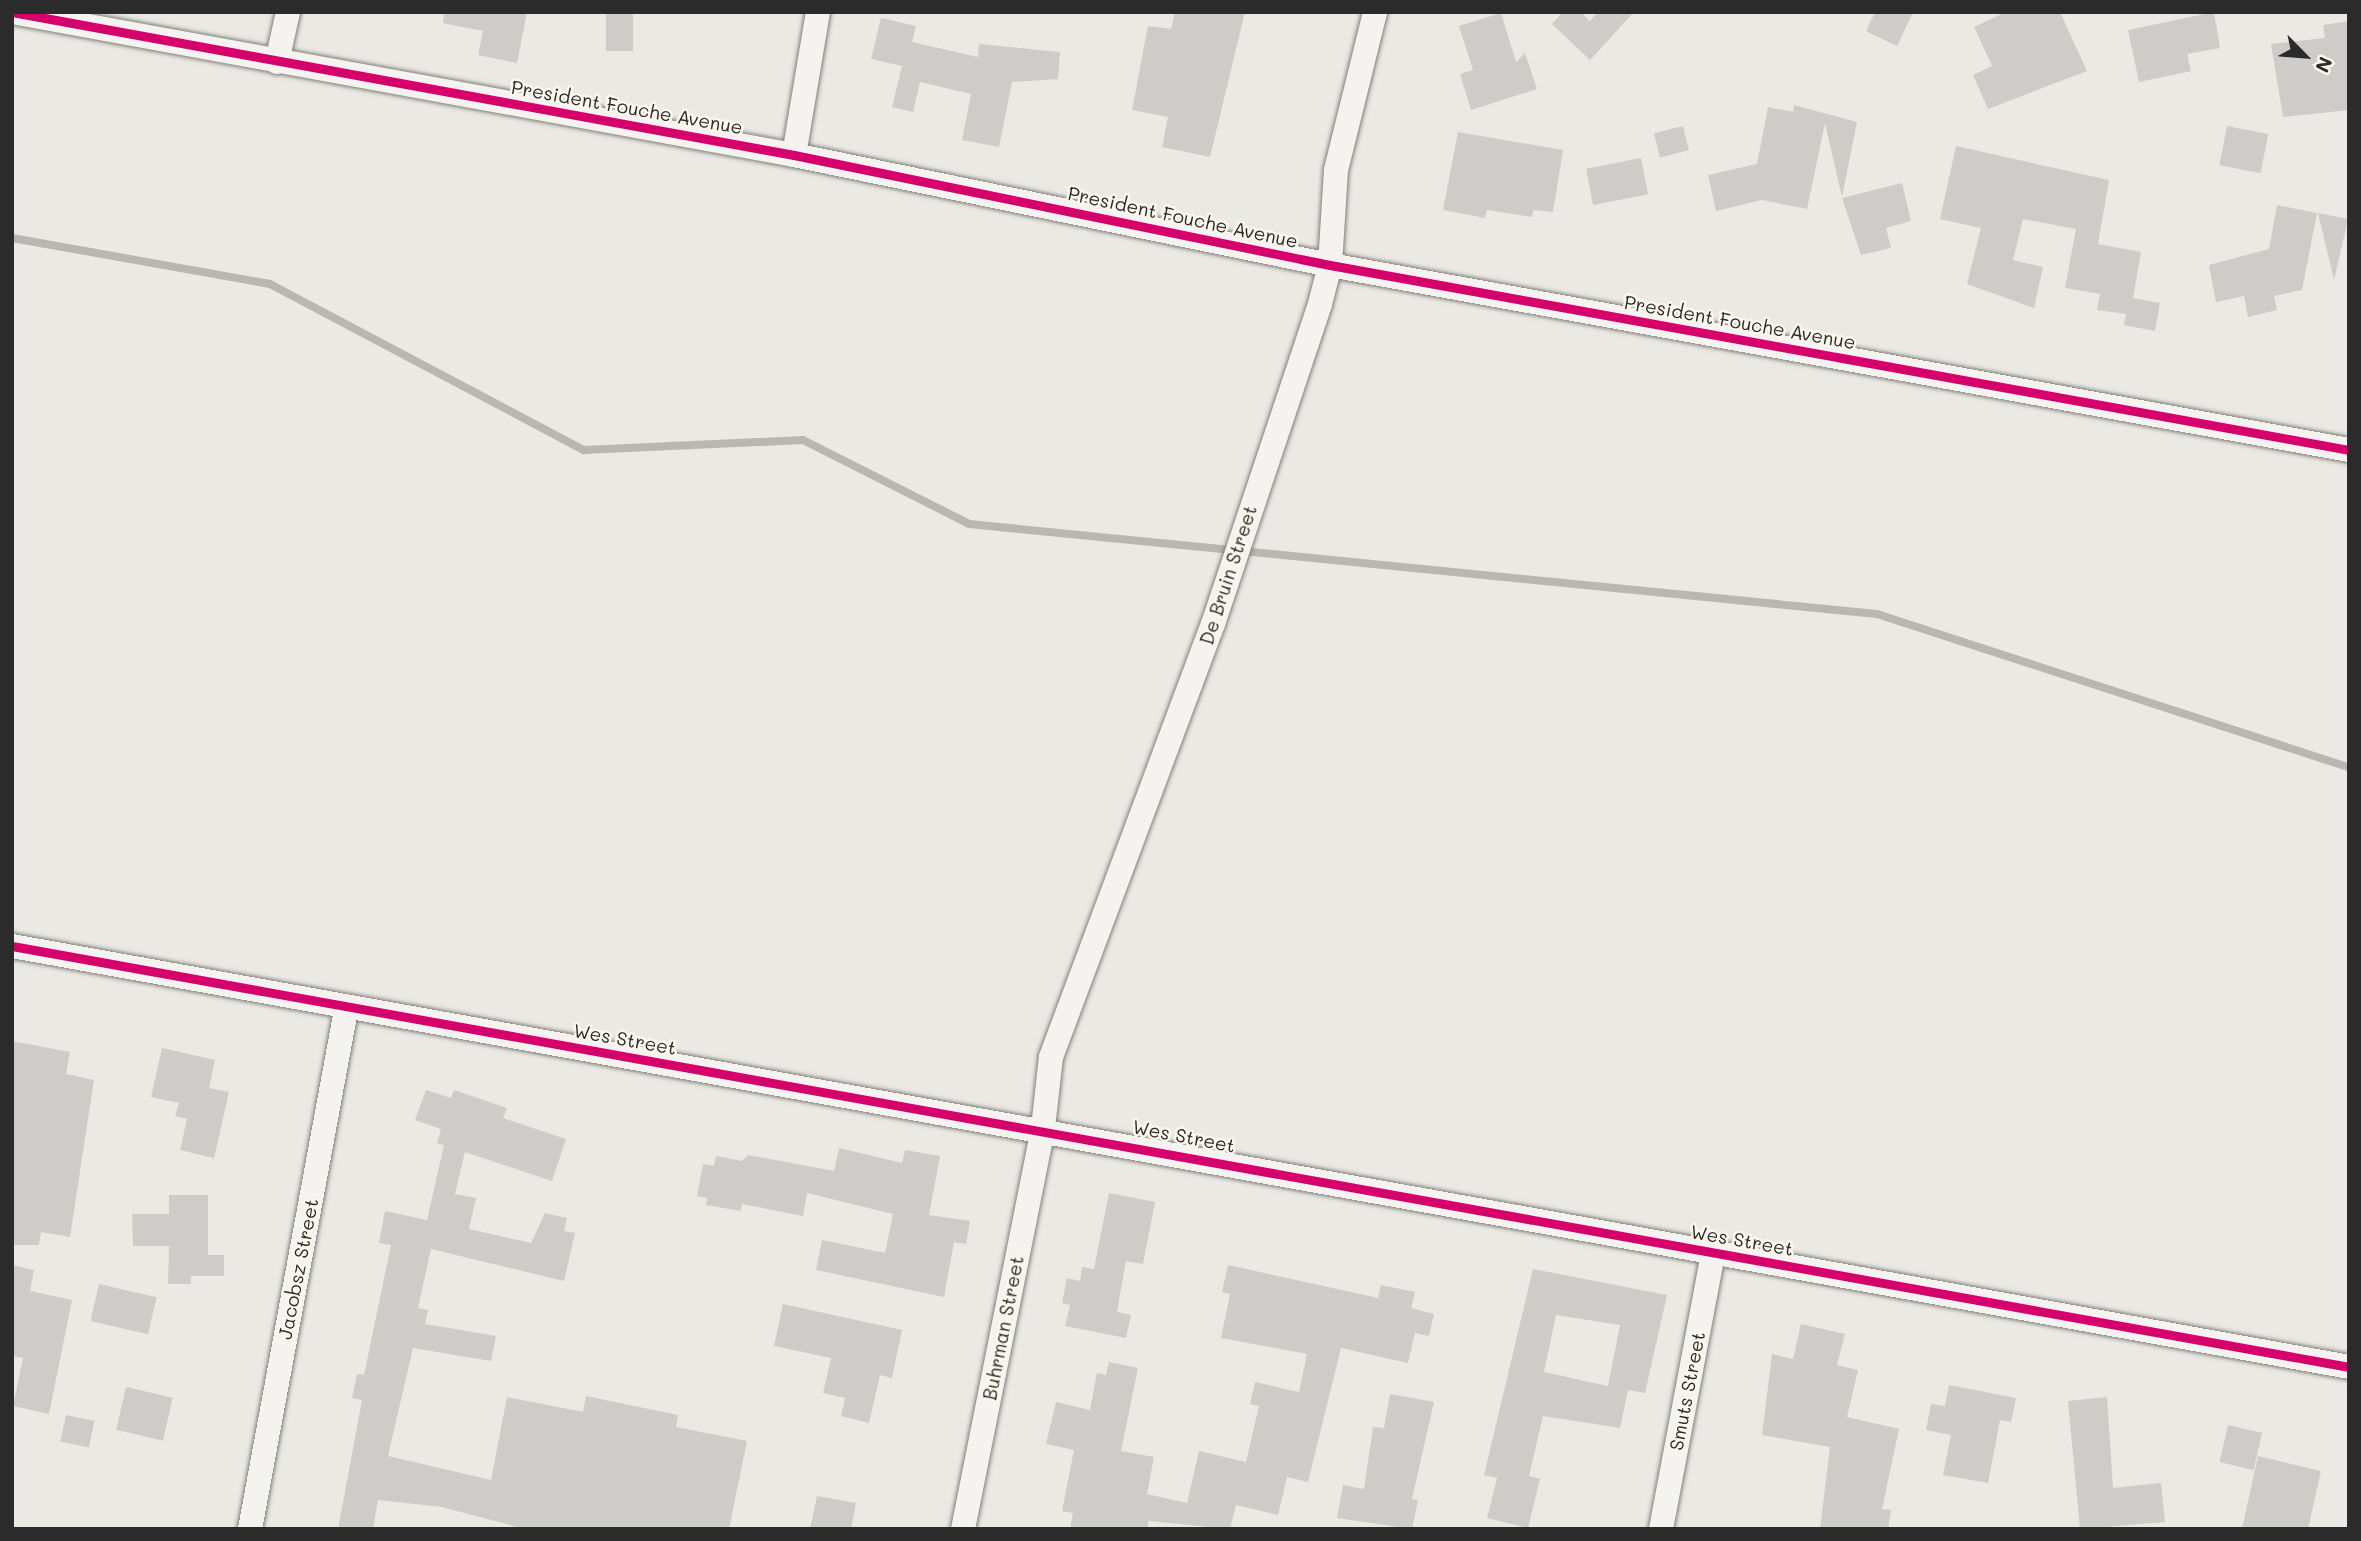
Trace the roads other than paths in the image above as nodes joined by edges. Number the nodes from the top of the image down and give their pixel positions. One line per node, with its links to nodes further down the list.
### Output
1 (12, 12): 5 (street, President Fouche Avenue)
2 (288, 12): 5 (street)
3 (818, 12): 6 (street)
4 (1375, 12): 7 (street, De Bruin Street)
5 (277, 62): 6 (street, President Fouche Avenue)
6 (794, 155): 7 (street, President Fouche Avenue)
7 (1330, 265): 8 (street, President Fouche Avenue); 11 (street, De Bruin Street)
8 (2349, 450)
9 (12, 946): 10 (street, Wes Street)
10 (346, 1010): 11 (street, Wes Street); 14 (street, Jacobsz Street)
11 (1043, 1128): 12 (street, Wes Street); 15 (street, Buhrman Street)
12 (1713, 1253): 13 (street, Wes Street); 16 (street, Smuts Street)
13 (2349, 1367)
14 (250, 1529)
15 (962, 1529)
16 (1661, 1529)

